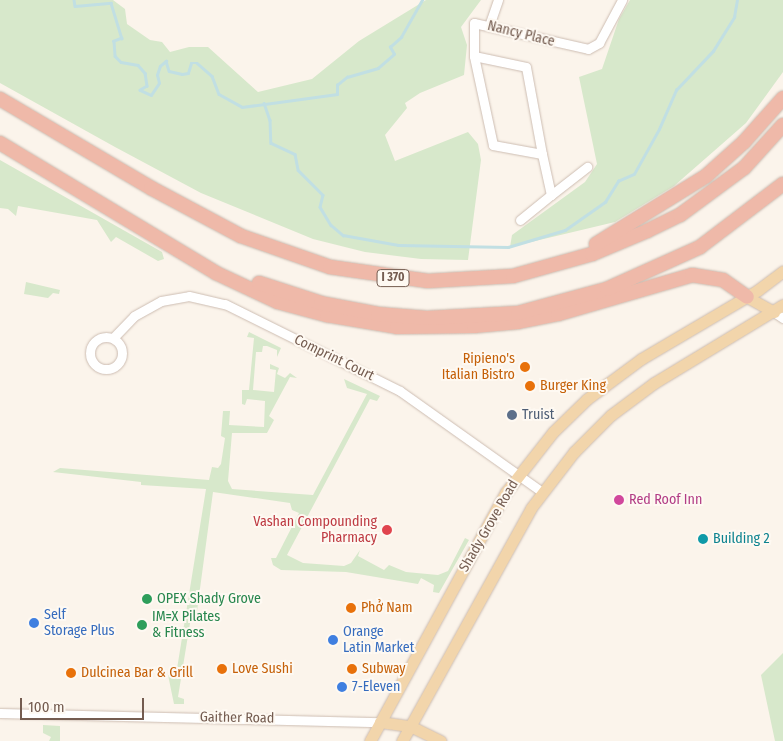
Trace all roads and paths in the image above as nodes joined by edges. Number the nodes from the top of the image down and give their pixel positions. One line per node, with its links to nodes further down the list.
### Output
1 (498, 0): 3 (street)
2 (622, 0): 3 (street, Nancy Place)
3 (489, 26): 4 (street, Nancy Place)
4 (474, 56): 9 (street, Nancy Place); 9 (street)
5 (783, 98): 15 (highway)
6 (0, 99): 15 (highway, I 370)
7 (783, 125): 15 (highway, I 370)
8 (0, 143): 14 (highway)
9 (542, 154): 12 (street)
10 (587, 167): 12 (street)
11 (783, 184): 14 (highway)
12 (551, 195): 13 (street)
13 (520, 220)
14 (148, 230): 17 (highway)
15 (560, 264)
16 (783, 272): 17 (main road, Shady Grove Road)
17 (747, 297): 18 (main road); 20 (main road, Shady Grove Road)
18 (780, 312): 21 (main road, Shady Grove Road)
19 (113, 338): 20 (street, Comprint Court)
20 (519, 474): 21 (street, Comprint Court); 23 (main road, Shady Grove Road)
21 (542, 492): 24 (main road, Shady Grove Road)
22 (0, 713): 23 (street, Gaither Road)
23 (380, 722): 24 (main road, Gaither Road); 25 (main road, Shady Grove Road)
24 (410, 726): 26 (main road, Shady Grove Road); 27 (main road, Gaither Road)
25 (370, 741)
26 (402, 741)
27 (441, 741)

